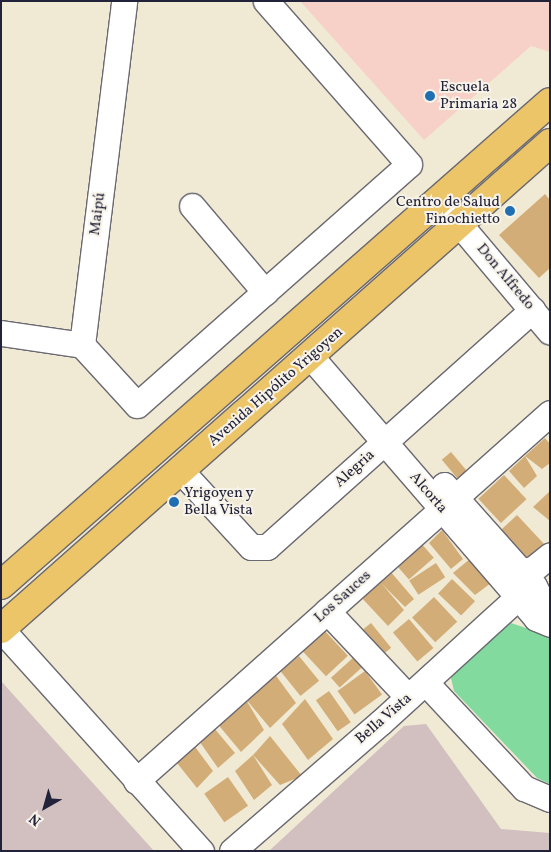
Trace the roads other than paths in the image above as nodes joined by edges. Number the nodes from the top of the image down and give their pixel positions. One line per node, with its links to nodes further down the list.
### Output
1 (124, 1): 12 (street, Maipú)
2 (266, 1): 8 (street)
3 (550, 102): 5 (main road)
4 (550, 143): 7 (main road, Avenida Hipólito Yrigoyen)
5 (439, 200): 7 (street, Don Alfredo); 19 (main road)
6 (192, 206): 8 (street)
7 (459, 222): 9 (street, Don Alfredo); 13 (main road, Avenida Hipólito Yrigoyen)
8 (265, 292): 12 (street)
9 (532, 310): 11 (street, Don Alfredo); 15 (street, Alegria)
10 (1, 332): 12 (street)
11 (550, 332)
12 (82, 345)
13 (317, 352): 15 (street, Alcorta); 16 (main road, Avenida Hipólito Yrigoyen)
14 (550, 413): 17 (street, Los Sauces)
15 (391, 438): 16 (street, Alegria); 17 (street, Alcorta)
16 (181, 471): 24 (main road, Avenida Hipólito Yrigoyen)
17 (448, 502): 20 (street, Alcorta); 21 (street, Los Sauces)
18 (550, 555): 20 (street, Bella Vista)
19 (1, 585)
20 (525, 585): 22 (street, Alcorta); 23 (street, Alcorta); 25 (street, Bella Vista)
21 (327, 610): 25 (street); 26 (street, Los Sauces)
22 (550, 614)
23 (550, 624)
24 (1, 629): 26 (street)
25 (417, 690): 27 (street); 29 (street, Bella Vista)
26 (136, 781): 28 (street)
27 (550, 799)
28 (201, 851)
29 (232, 851)

